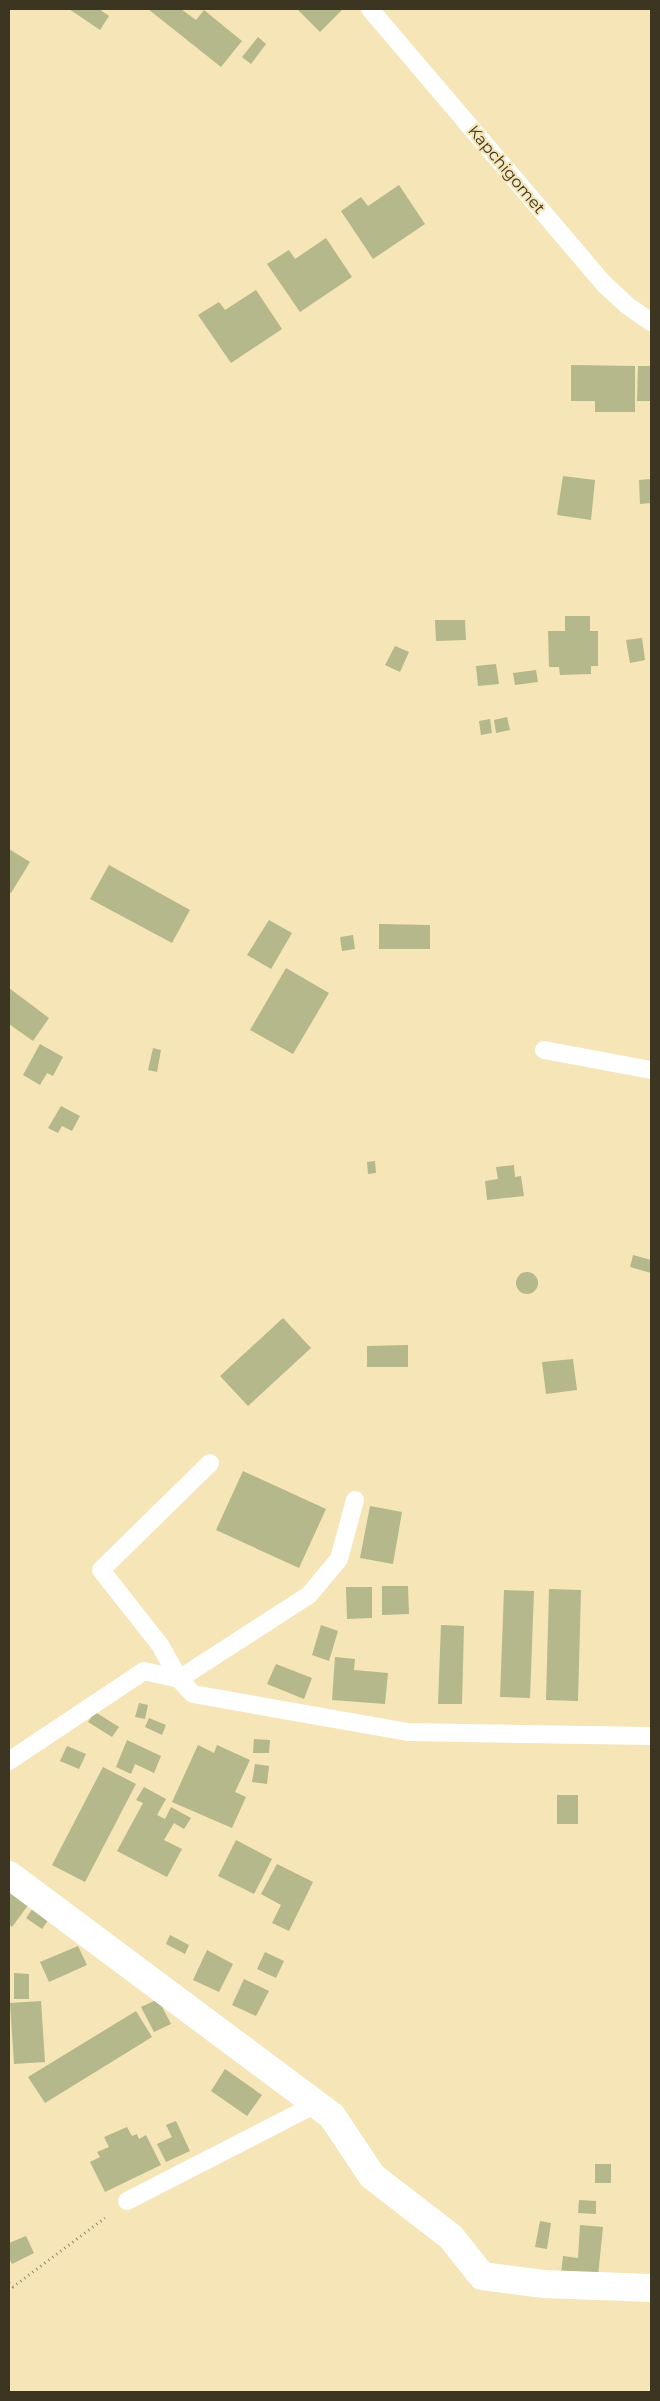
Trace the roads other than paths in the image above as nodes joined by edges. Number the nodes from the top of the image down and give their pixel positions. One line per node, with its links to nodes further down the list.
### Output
1 (370, 9): 2 (lane, Kapchigomet)
2 (651, 322)
3 (544, 1050): 4 (lane)
4 (651, 1070)
5 (210, 1463): 7 (lane)
6 (355, 1500): 7 (lane)
7 (179, 1679): 8 (lane); 9 (lane)
8 (651, 1736)
9 (9, 1761)
10 (9, 1874): 11 (street)
11 (316, 2104): 12 (lane); 13 (street)
12 (127, 2202)
13 (651, 2288)

